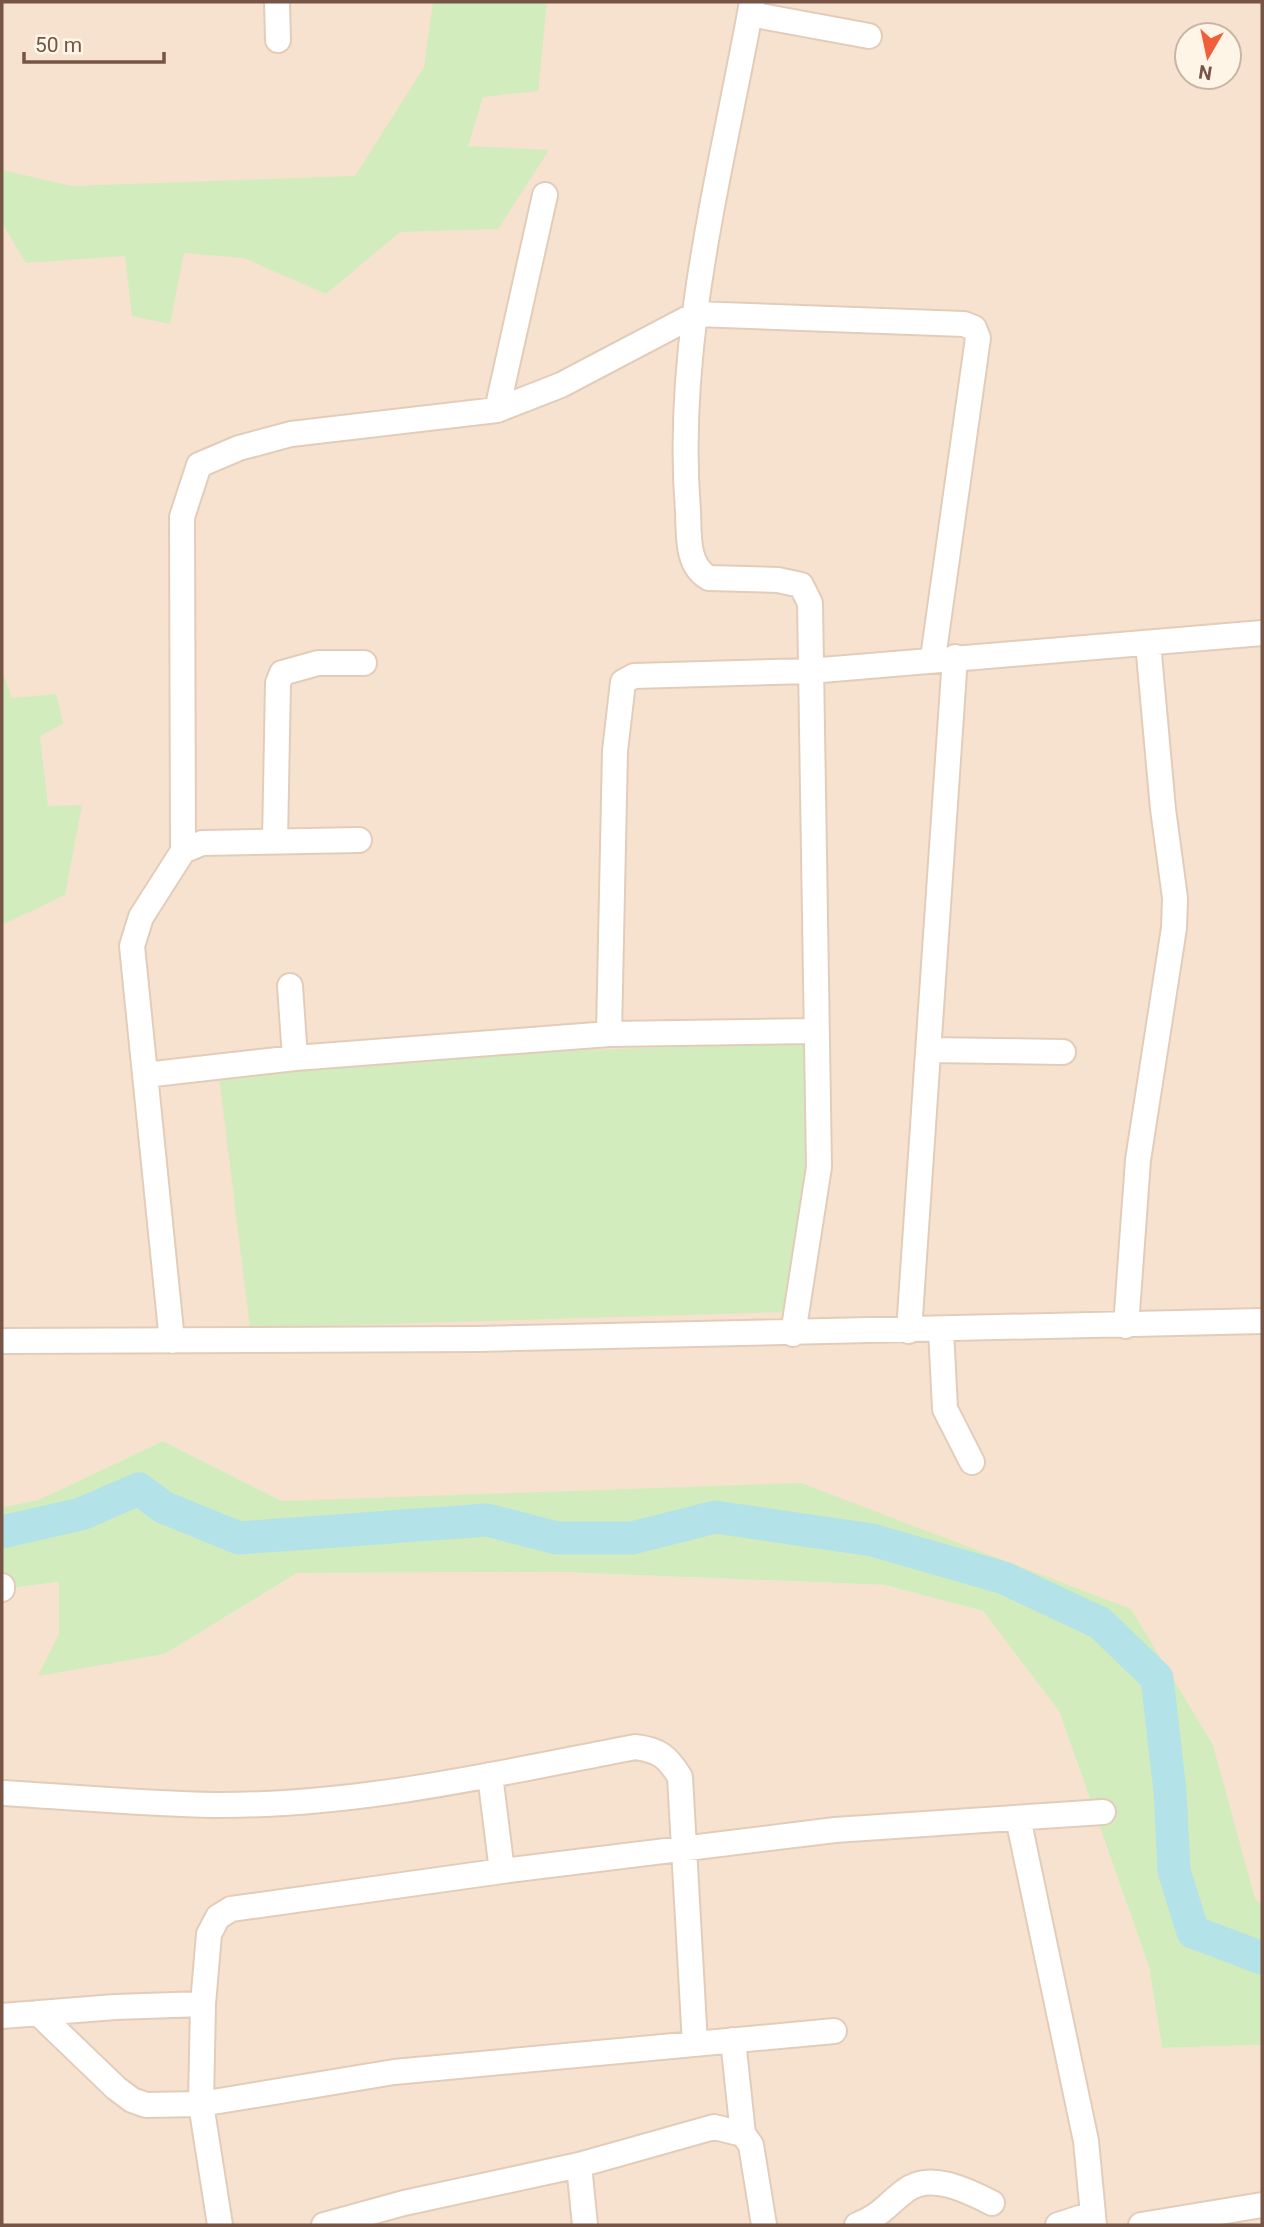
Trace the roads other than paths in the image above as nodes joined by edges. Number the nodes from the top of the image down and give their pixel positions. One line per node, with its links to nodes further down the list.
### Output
1 (277, 2): 4 (street)
2 (751, 8): 3 (street); 6 (street)
3 (869, 36)
4 (278, 40)
5 (545, 195): 7 (street)
6 (696, 314): 7 (street); 10 (street); 12 (street)
7 (497, 410): 15 (street)
8 (1262, 633): 9 (street)
9 (1148, 643): 10 (street); 24 (street)
10 (944, 658): 12 (street); 19 (street)
11 (364, 663): 14 (street)
12 (810, 671): 17 (street); 18 (street)
13 (359, 839): 14 (street)
14 (275, 841): 15 (street)
15 (183, 851): 22 (street)
16 (290, 986): 21 (street)
17 (816, 1031): 18 (street); 27 (street)
18 (609, 1034): 21 (street)
19 (928, 1050): 20 (street); 26 (street)
20 (1063, 1052)
21 (295, 1058): 22 (street)
22 (145, 1075): 29 (street)
23 (1262, 1321): 24 (street)
24 (1126, 1326): 25 (street)
25 (941, 1330): 26 (street); 30 (street)
26 (909, 1331): 27 (street)
27 (793, 1334): 29 (street)
28 (2, 1341): 29 (street)
29 (172, 1341)
30 (972, 1462)
31 (490, 1775): 32 (street); 35 (street); 36 (street)
32 (2, 1793)
33 (1103, 1812): 34 (street)
34 (1018, 1818): 35 (street); 48 (street)
35 (684, 1847): 36 (street); 42 (street)
36 (502, 1871): 37 (street)
37 (203, 2004): 38 (street); 43 (street)
38 (38, 2013): 39 (street); 43 (street)
39 (2, 2016)
40 (834, 2031): 41 (street)
41 (733, 2040): 42 (street); 44 (street)
42 (695, 2043): 43 (street)
43 (201, 2104): 50 (street)
44 (744, 2134): 45 (street); 52 (street)
45 (579, 2165): 49 (street); 51 (street)
46 (992, 2203): 53 (street)
47 (1262, 2205): 55 (street)
48 (1093, 2220): 54 (street)
49 (334, 2224)
50 (220, 2225)
51 (585, 2225)
52 (764, 2225)
53 (857, 2225)
54 (1058, 2225)
55 (1141, 2225)

